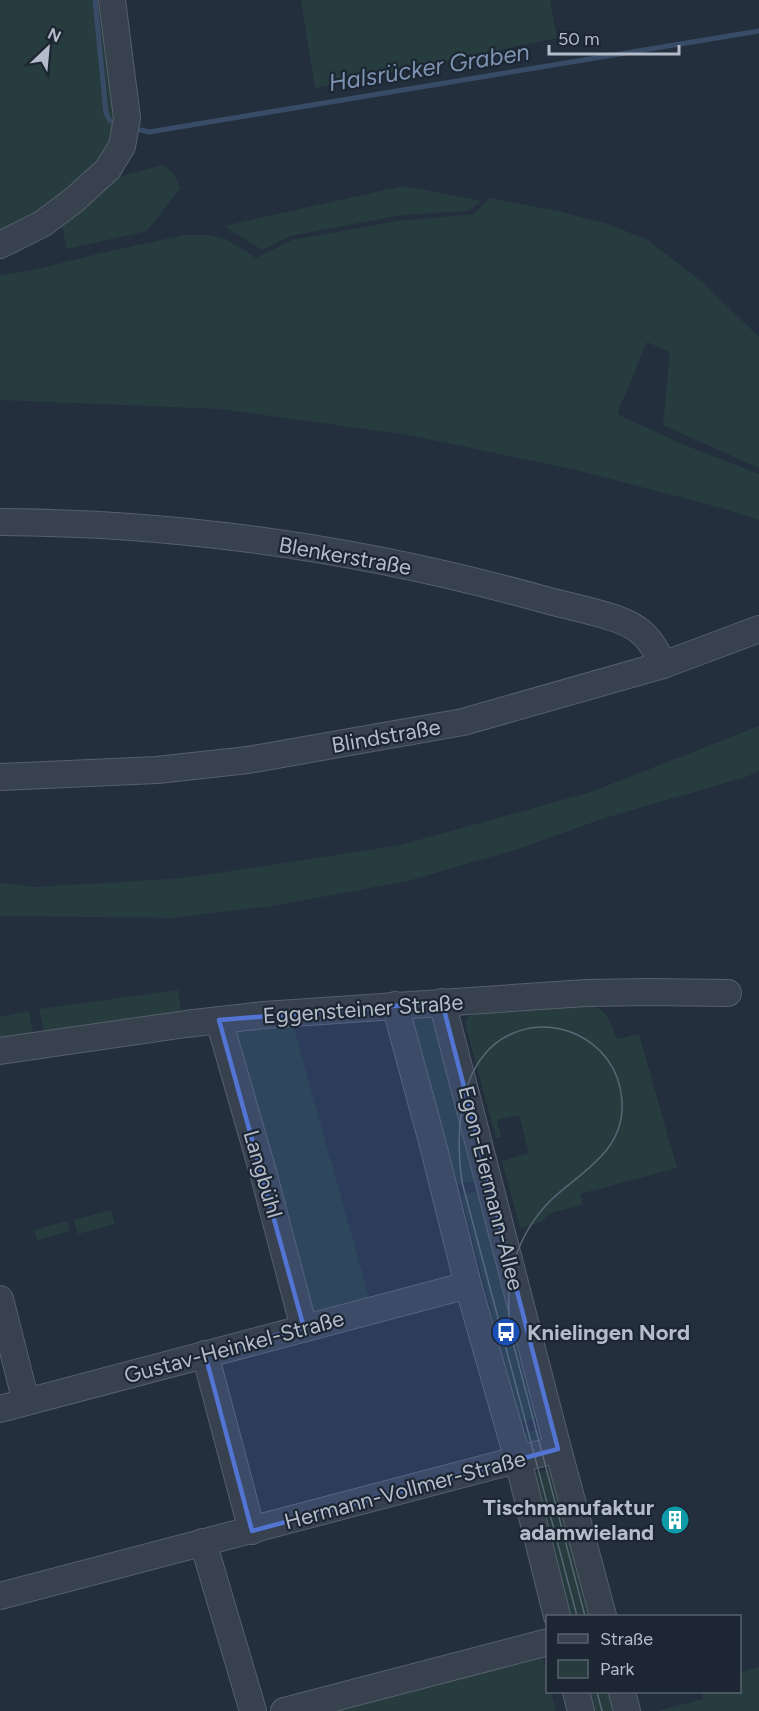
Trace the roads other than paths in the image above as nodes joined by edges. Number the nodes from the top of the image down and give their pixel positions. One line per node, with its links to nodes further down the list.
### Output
1 (112, 0): 2 (street)
2 (0, 246)
3 (0, 522): 5 (street, Blenkerstraße)
4 (759, 629): 5 (street, Blindstraße)
5 (663, 665): 6 (street, Blindstraße)
6 (0, 777)
7 (728, 993): 8 (street, Eggensteiner Straße)
8 (442, 1002): 9 (street, Eggensteiner Straße); 18 (street, Egon-Eiermann-Allee)
9 (395, 1005): 10 (street, Eggensteiner Straße); 12 (street, Egon-Eiermann-Allee)
10 (219, 1020): 11 (street, Eggensteiner Straße); 14 (street, Langbühl)
11 (0, 1051)
12 (468, 1285): 14 (street, Gustav-Heinkel-Straße); 19 (street, Egon-Eiermann-Allee)
13 (0, 1299): 16 (street)
14 (304, 1328): 15 (street, Gustav-Heinkel-Straße)
15 (205, 1354): 16 (street, Gustav-Heinkel-Straße); 20 (street, Hermann-Vollmer-Straße)
16 (26, 1402): 17 (street, Gustav-Heinkel-Straße)
17 (0, 1409)
18 (558, 1449): 19 (street, Hermann-Vollmer-Straße); 24 (street, Egon-Eiermann-Allee)
19 (518, 1460): 20 (street, Hermann-Vollmer-Straße); 23 (street, Egon-Eiermann-Allee)
20 (252, 1531): 21 (street, Hermann-Vollmer-Straße)
21 (204, 1542): 22 (street, Hermann-Vollmer-Straße); 28 (street)
22 (0, 1596)
23 (557, 1615)
24 (602, 1615)
25 (546, 1643): 29 (street)
26 (576, 1693): 30 (street)
27 (622, 1693): 31 (street)
28 (253, 1711)
29 (284, 1711)
30 (581, 1711)
31 (627, 1711)

